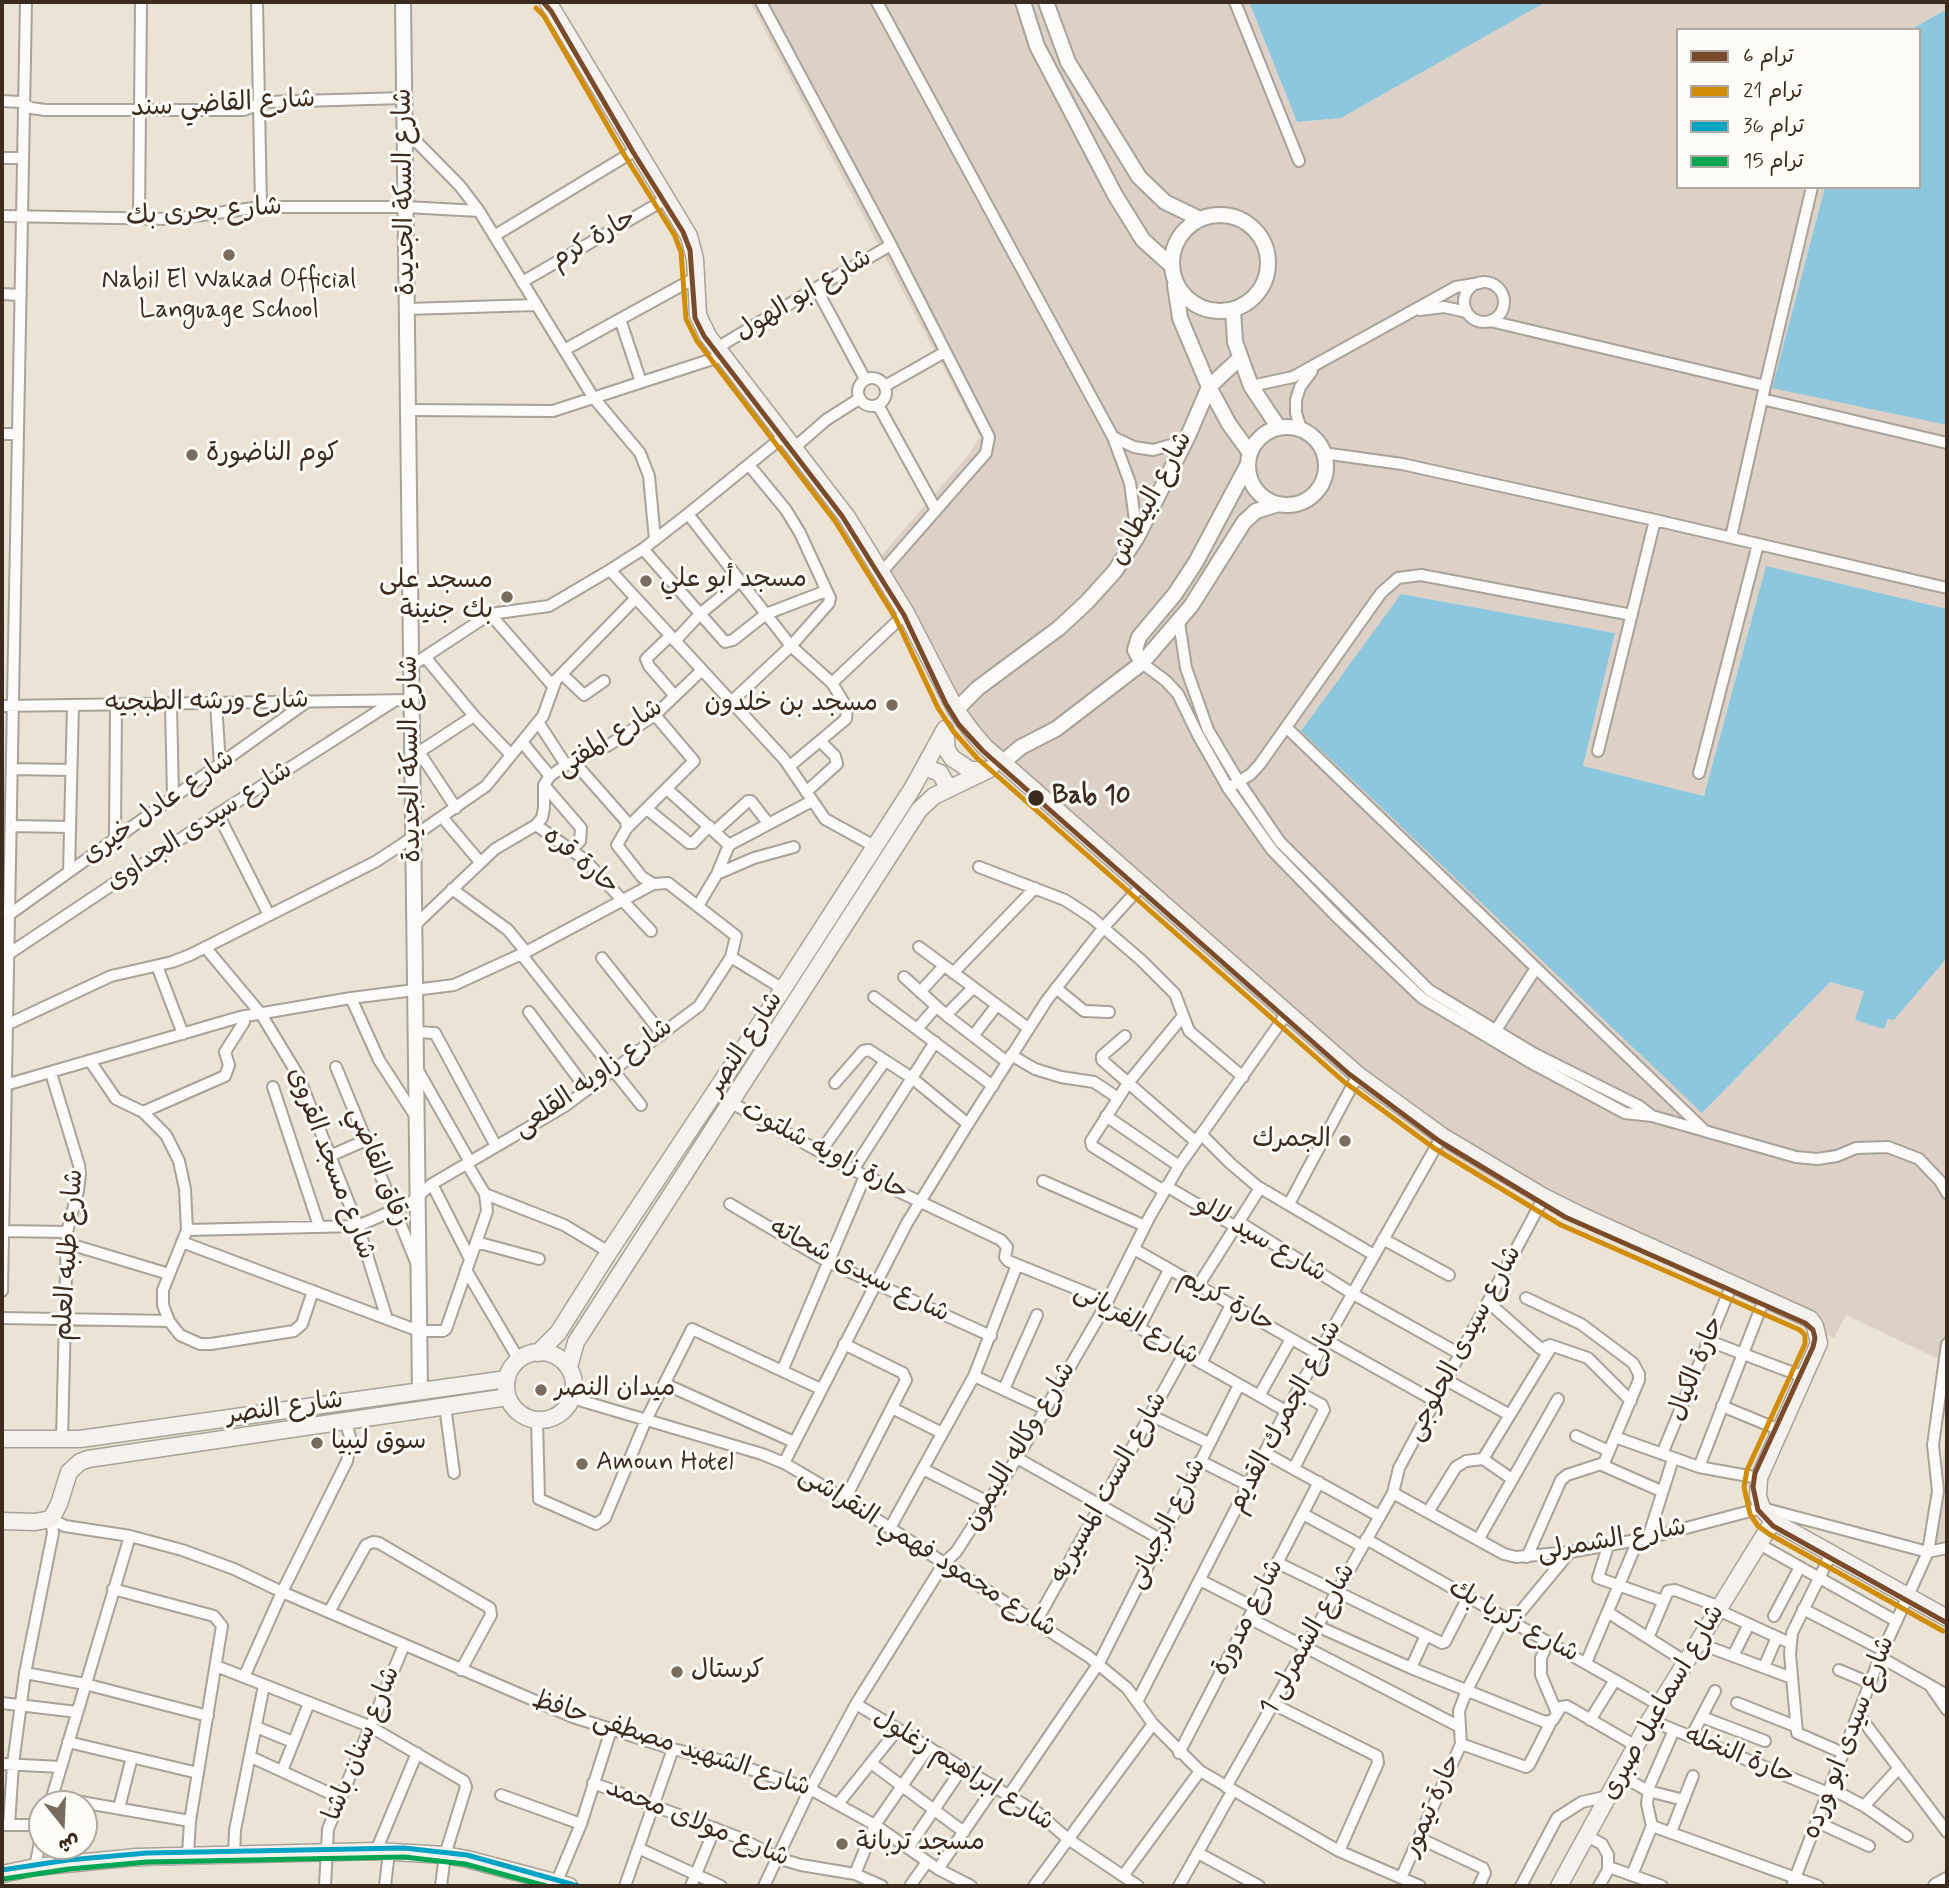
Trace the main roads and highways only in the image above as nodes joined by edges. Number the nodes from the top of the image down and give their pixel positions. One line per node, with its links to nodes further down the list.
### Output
1 (548, 2): 2 (main road)
2 (956, 710): 3 (main road, شارع النصر); 4 (main road)
3 (944, 729): 4 (main road); 5 (main road, شارع النصر)
4 (1002, 761): 6 (main road, شارع النصر); 13 (main road)
5 (924, 767): 6 (main road); 7 (main road, شارع النصر)
6 (949, 789): 8 (main road, شارع النصر)
7 (538, 1353): 8 (main road); 9 (main road)
8 (569, 1367): 10 (main road)
9 (507, 1379): 10 (main road); 11 (main road, شارع النصر)
10 (508, 1397): 12 (main road, شارع النصر)
11 (2, 1439)
12 (2, 1521)
13 (1773, 1521): 14 (main road); 17 (main road, شارع اسماعيل صبرى)
14 (1947, 1618)
15 (2, 1874): 16 (main road)
16 (561, 1885)
17 (1559, 1886)

